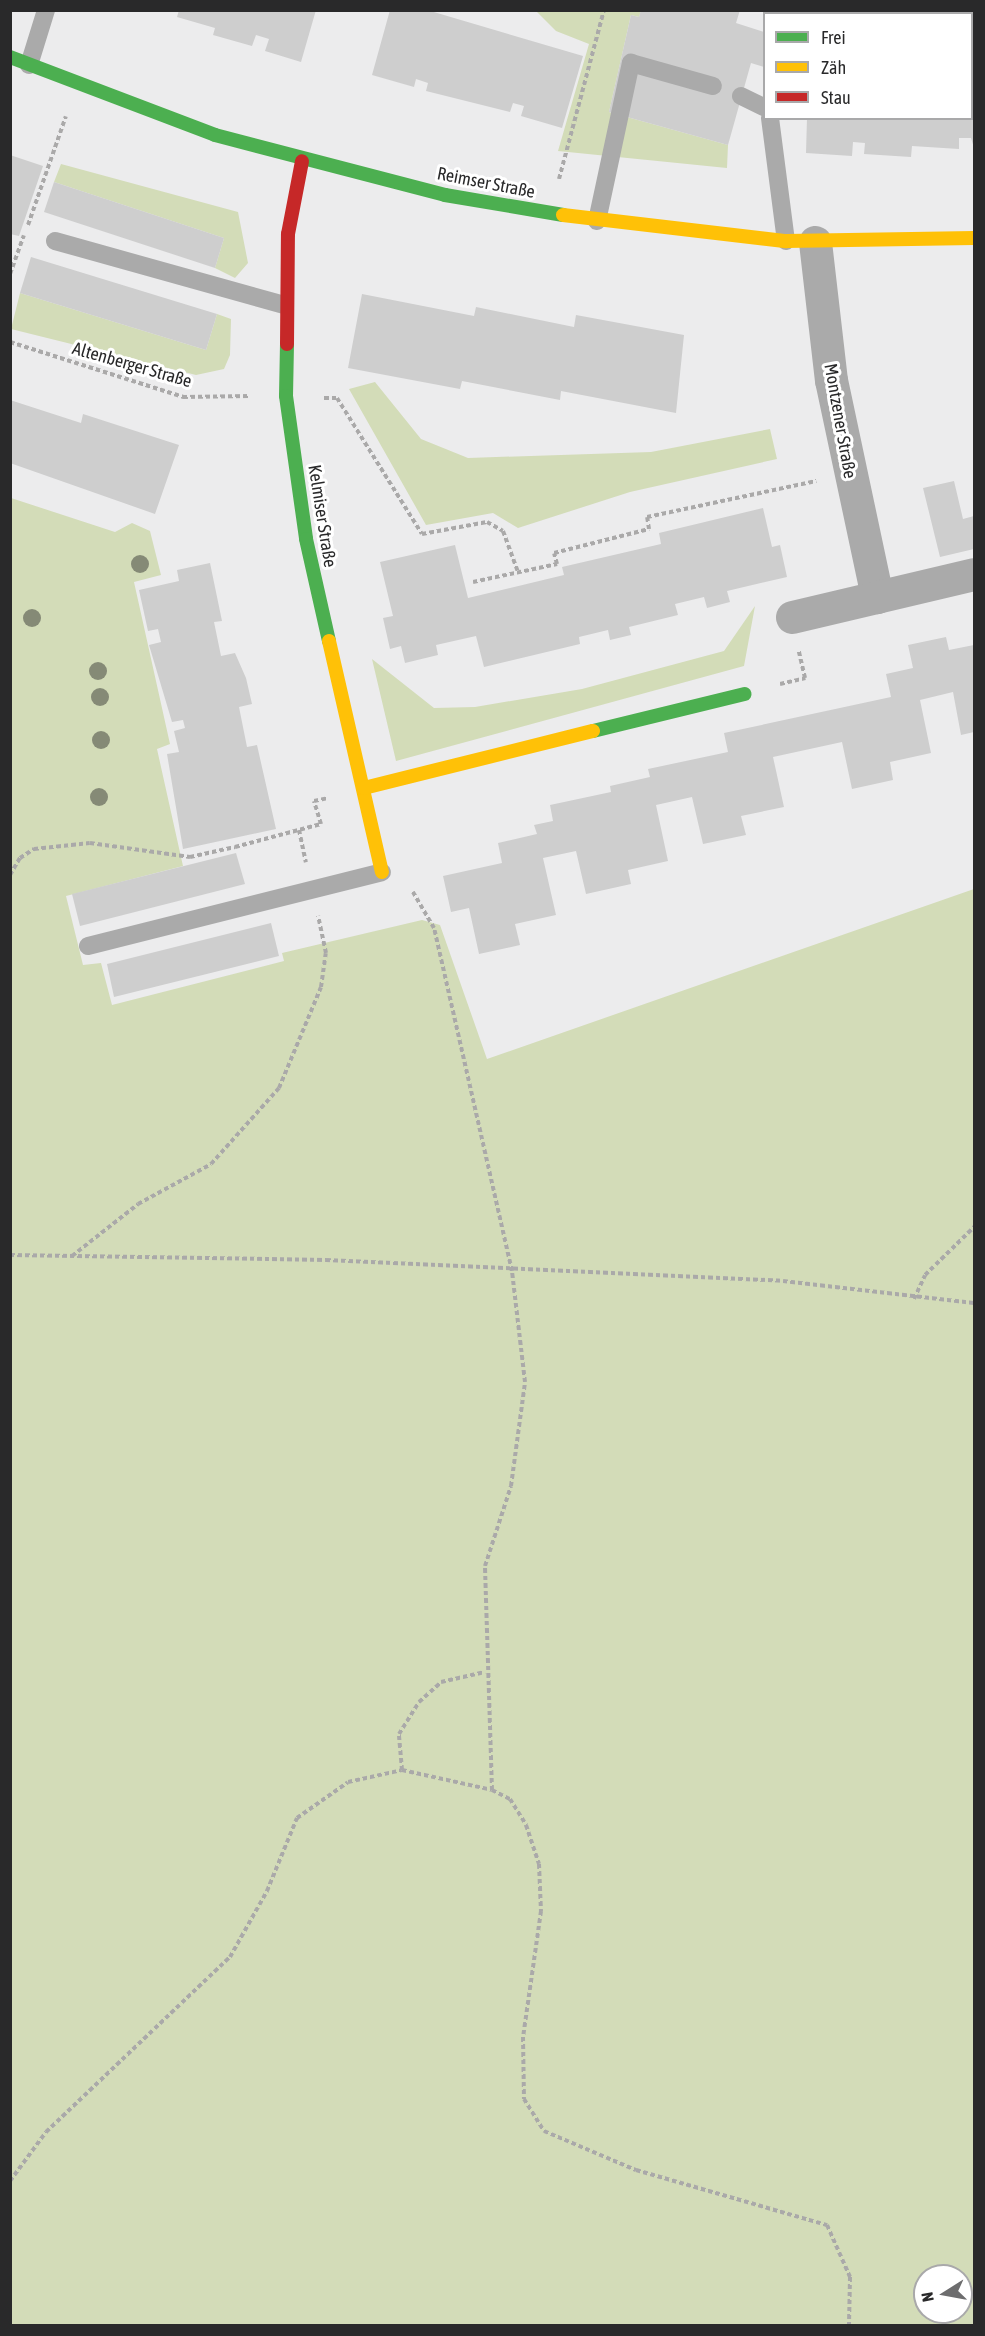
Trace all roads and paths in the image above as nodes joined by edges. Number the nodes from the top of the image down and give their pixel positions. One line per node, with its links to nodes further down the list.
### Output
1 (46, 10): 4 (lane)
2 (604, 10): 11 (path)
3 (10, 57): 4 (street, Reimser Straße)
4 (29, 65): 5 (street, Reimser Straße)
5 (77, 84): 10 (street, Reimser Straße); 17 (path)
6 (713, 86): 12 (lane)
7 (741, 96): 8 (lane)
8 (763, 106)
9 (770, 120): 15 (lane)
10 (302, 160): 11 (street, Reimser Straße); 19 (street, Kelmiser Straße)
11 (549, 214): 12 (street, Reimser Straße)
12 (597, 221): 15 (street, Reimser Straße)
13 (975, 238): 15 (street, Reimser Straße)
14 (54, 241): 19 (lane)
15 (800, 242): 22 (street, Montzener Straße)
16 (10, 251): 17 (path)
17 (17, 254): 18 (path)
18 (10, 274)
19 (284, 304): 21 (street, Kelmiser Straße)
20 (10, 342): 21 (path, Altenberger Straße)
21 (286, 396): 23 (path, Altenberger Straße); 29 (street, Kelmiser Straße)
22 (849, 474): 23 (path); 26 (street, Montzener Straße)
23 (518, 572): 25 (path)
24 (975, 574): 26 (street)
25 (473, 582)
26 (877, 597): 27 (street)
27 (792, 617)
28 (745, 694): 29 (street)
29 (364, 788): 30 (street, Kelmiser Straße); 31 (path)
30 (382, 872): 32 (lane); 37 (path)
31 (10, 875)
32 (88, 946)
33 (326, 953): 36 (path)
34 (975, 1227): 38 (path)
35 (10, 1255): 36 (path)
36 (71, 1257): 37 (path)
37 (512, 1271): 38 (path); 40 (path)
38 (914, 1299): 39 (path)
39 (975, 1303)
40 (485, 1672): 41 (path); 42 (path)
41 (402, 1770): 42 (path); 43 (path)
42 (492, 1790): 44 (path)
43 (10, 2181)
44 (849, 2325)

